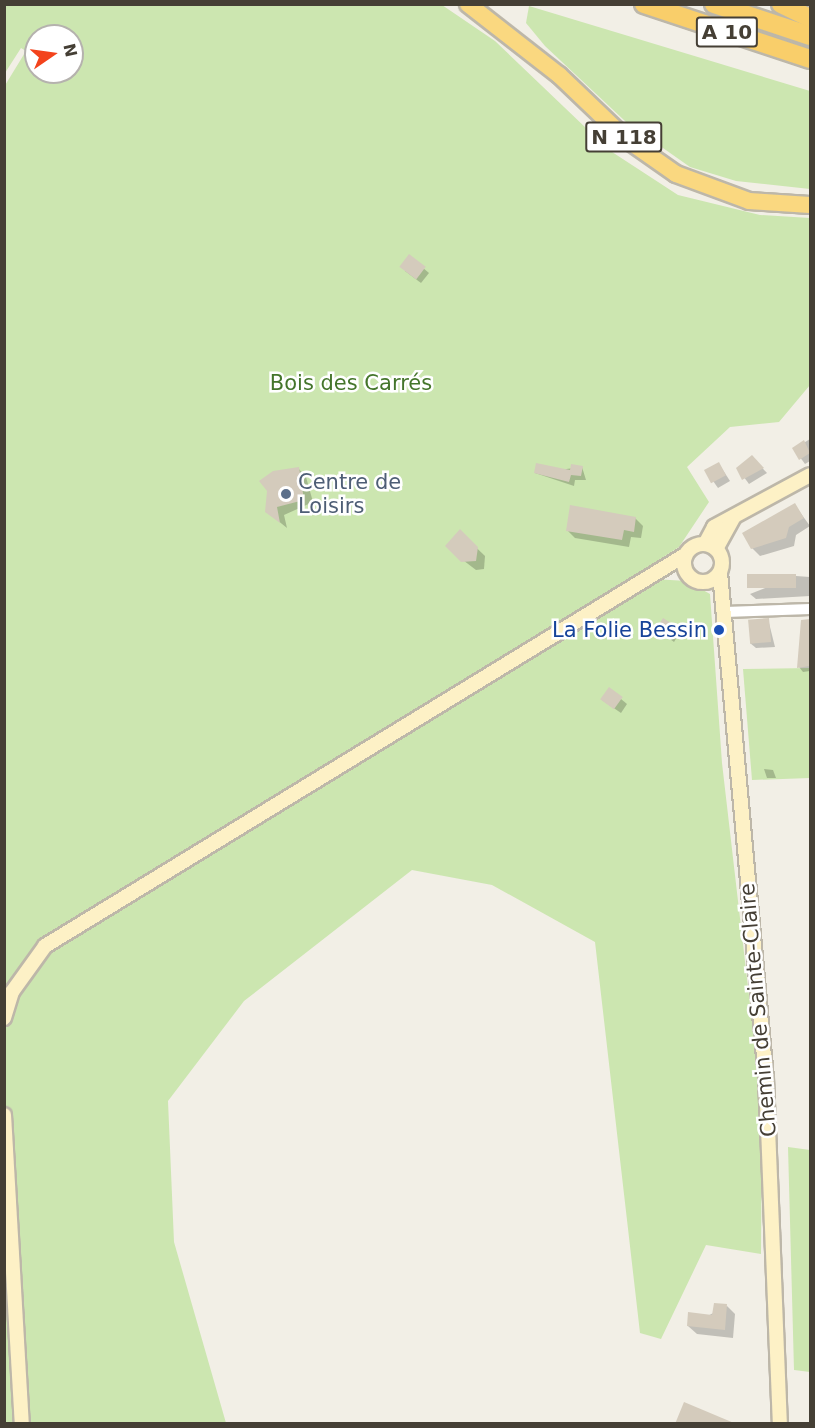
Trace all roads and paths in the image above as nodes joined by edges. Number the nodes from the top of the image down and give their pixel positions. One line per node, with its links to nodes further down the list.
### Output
1 (468, 4): 8 (highway, N 118)
2 (644, 4): 7 (highway, A 10)
3 (714, 4): 6 (highway, A 10)
4 (781, 4): 5 (highway)
5 (810, 18)
6 (810, 36)
7 (810, 59)
8 (810, 205)
9 (810, 476): 10 (main road)
10 (711, 546): 11 (main road); 13 (main road, Chemin de Sainte-Claire)
11 (685, 555): 12 (main road); 14 (main road)
12 (650, 573): 14 (main road); 18 (main road)
13 (720, 573): 14 (main road); 15 (main road, Chemin de Sainte-Claire)
14 (695, 579): 15 (main road)
15 (721, 597): 17 (main road, Chemin de Sainte-Claire)
16 (810, 609): 17 (street)
17 (725, 612): 21 (main road, Chemin de Sainte-Claire)
18 (4, 1018)
19 (4, 1115): 20 (main road)
20 (22, 1424)
21 (780, 1424)

